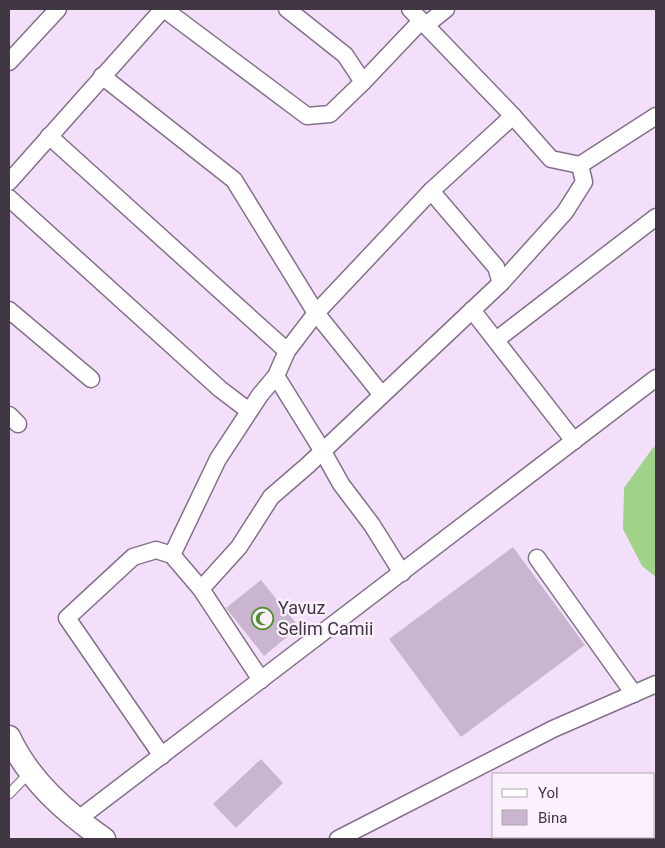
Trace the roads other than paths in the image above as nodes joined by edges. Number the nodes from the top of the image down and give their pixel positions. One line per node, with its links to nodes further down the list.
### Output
1 (58, 9): 6 (street)
2 (163, 9): 7 (street); 8 (street)
3 (287, 9): 8 (street)
4 (446, 9): 5 (street)
5 (419, 18): 8 (street); 9 (street)
6 (9, 62)
7 (102, 76): 11 (street); 20 (street)
8 (363, 82)
9 (513, 116): 12 (street); 14 (street)
10 (656, 116): 12 (street)
11 (49, 136): 13 (street); 22 (street)
12 (580, 165): 17 (street)
13 (9, 182)
14 (431, 191): 17 (street); 20 (street)
15 (9, 198): 27 (street)
16 (656, 217): 21 (street)
17 (501, 284): 19 (street)
18 (9, 310): 25 (street)
19 (472, 310): 21 (street); 26 (street)
20 (316, 313): 22 (street); 26 (street)
21 (496, 340): 28 (street)
22 (287, 351): 23 (street)
23 (276, 376): 27 (street); 29 (street)
24 (656, 378): 28 (street)
25 (91, 380)
26 (382, 395): 29 (street)
27 (249, 411): 30 (street)
28 (574, 441): 32 (street)
29 (322, 450): 32 (street); 33 (street)
30 (172, 555): 33 (street); 38 (street)
31 (537, 558): 36 (street)
32 (402, 573): 34 (street)
33 (201, 589): 34 (street)
34 (261, 680): 38 (street)
35 (656, 684): 36 (street)
36 (634, 694): 43 (street)
37 (9, 737): 39 (main road)
38 (162, 756): 41 (street)
39 (31, 771): 40 (lane); 41 (main road)
40 (9, 794)
41 (77, 820): 42 (main road)
42 (104, 839)
43 (338, 839)

